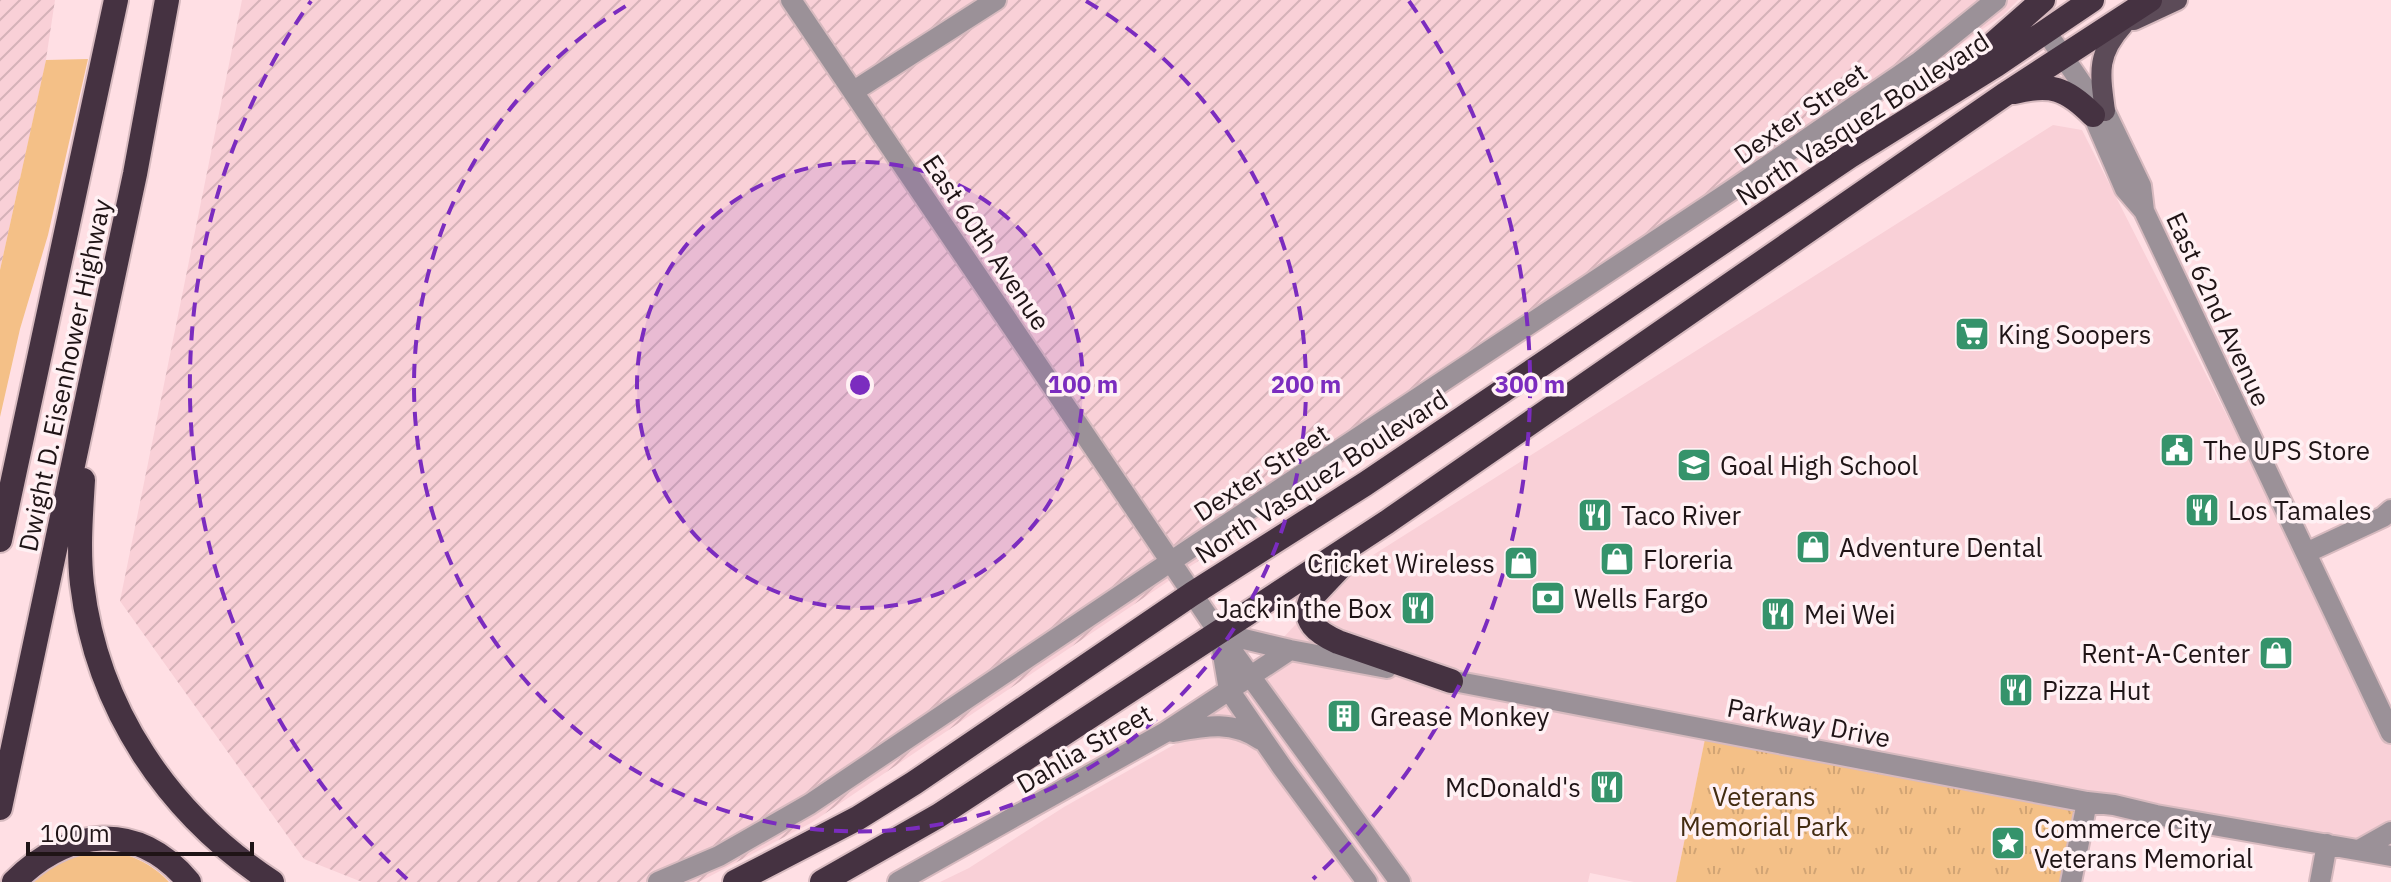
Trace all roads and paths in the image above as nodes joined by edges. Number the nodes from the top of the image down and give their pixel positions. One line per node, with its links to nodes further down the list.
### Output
1 (116, 0): 16 (highway, Dwight D. Eisenhower Highway)
2 (167, 0): 17 (highway, Dwight D. Eisenhower Highway)
3 (791, 0): 12 (street, East 60th Avenue)
4 (996, 0): 12 (street)
5 (1996, 0): 23 (street, Dexter Street)
6 (2043, 0): 15 (highway)
7 (2092, 0): 15 (highway, North Vasquez Boulevard)
8 (2150, 0): 11 (highway)
9 (2177, 0): 10 (main road)
10 (2123, 25): 11 (main road); 14 (main road)
11 (2058, 49): 13 (highway); 14 (street, East 62nd Avenue)
12 (854, 91): 23 (street, East 60th Avenue)
13 (2004, 95): 14 (highway); 20 (highway)
14 (2096, 108): 22 (street, East 62nd Avenue)
15 (1850, 156): 24 (highway, North Vasquez Boulevard)
16 (35, 382): 18 (highway); 21 (highway, Dwight D. Eisenhower Highway)
17 (90, 389): 34 (highway, Dwight D. Eisenhower Highway); 41 (highway)
18 (0, 470)
19 (2391, 510): 22 (street)
20 (1387, 522): 25 (highway); 28 (highway)
21 (0, 540)
22 (2306, 553): 30 (street, East 62nd Avenue)
23 (1170, 562): 24 (street, East 60th Avenue); 42 (street, Dexter Street)
24 (1192, 594): 25 (street, East 60th Avenue); 43 (highway, North Vasquez Boulevard)
25 (1219, 633): 26 (street, Parkway Drive); 27 (street, East 60th Avenue); 29 (street, East 60th Avenue); 44 (highway)
26 (1290, 650): 27 (street, Dahlia Street); 28 (street, Parkway Drive)
27 (1250, 676): 29 (street, Dahlia Street); 47 (street, East 60th Avenue)
28 (1451, 681): 33 (street, Parkway Drive)
29 (1229, 690): 31 (street, Dahlia Street); 32 (street, East 60th Avenue)
30 (2390, 732)
31 (1164, 733): 32 (street); 45 (street, Dahlia Street)
32 (1267, 745): 46 (street, East 60th Avenue)
33 (2087, 802): 36 (street, Parkway Drive); 48 (street)
34 (0, 808)
35 (2391, 832): 37 (street)
36 (2327, 844): 37 (street, Parkway Drive); 49 (street)
37 (2359, 850): 38 (street, Parkway Drive)
38 (2391, 856)
39 (14, 882): 40 (highway)
40 (189, 882)
41 (272, 882)
42 (658, 882)
43 (735, 882)
44 (822, 882)
45 (898, 882)
46 (1367, 882)
47 (1400, 882)
48 (2071, 882)
49 (2320, 882)

